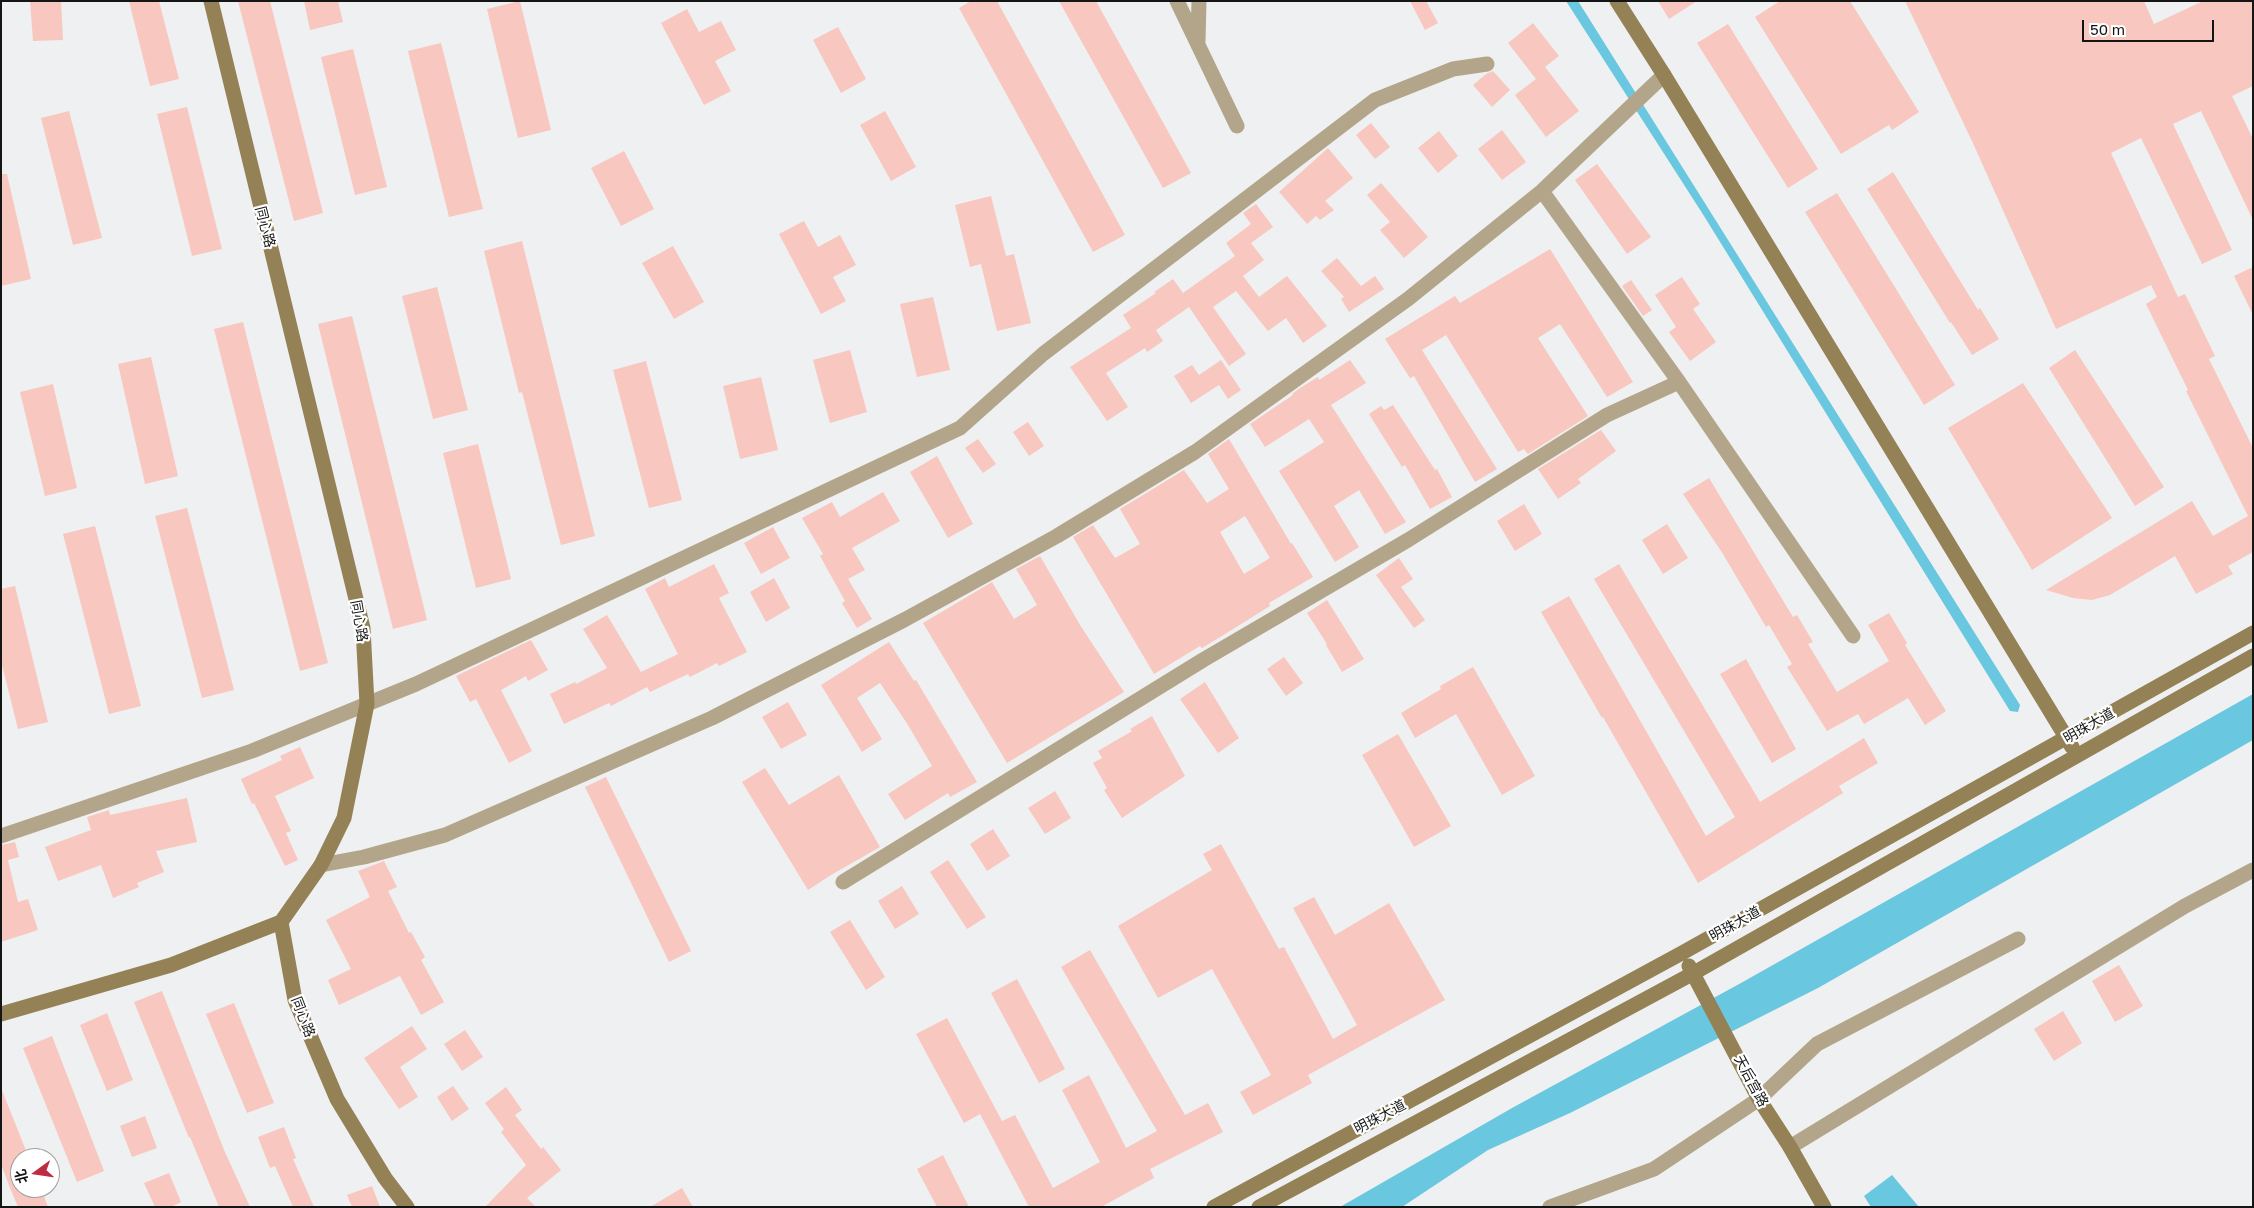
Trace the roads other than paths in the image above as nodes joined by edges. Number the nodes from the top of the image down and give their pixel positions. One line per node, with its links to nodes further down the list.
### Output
1 (211, 1): 14 (street, 同心路)
2 (1177, 1): 5 (street)
3 (1199, 1): 5 (street)
4 (1617, 1): 7 (street)
5 (1198, 42): 8 (street)
6 (1487, 64): 14 (street)
7 (1660, 79): 9 (street); 15 (street)
8 (1237, 126)
9 (1542, 191): 10 (street); 18 (street)
10 (1679, 382): 12 (street); 20 (street)
11 (2253, 633): 15 (street, 明珠大道)
12 (1853, 636)
13 (2253, 656): 16 (street, 明珠大道)
14 (366, 704): 17 (street); 18 (street, 同心路)
15 (2067, 739): 16 (street); 23 (street, 明珠大道)
16 (2078, 756): 24 (street, 明珠大道)
17 (1, 836)
18 (321, 865): 21 (street, 同心路)
19 (2253, 870): 27 (street)
20 (843, 882)
21 (281, 922): 25 (street); 28 (street, 同心路)
22 (2018, 938): 26 (street)
23 (1682, 953): 24 (street, 天后宫路); 29 (street, 明珠大道)
24 (1692, 974): 26 (street, 天后宫路); 30 (street, 明珠大道)
25 (1, 1014)
26 (1759, 1099): 27 (street, 天后宫路); 31 (street)
27 (1790, 1147): 32 (street, 天后宫路)
28 (407, 1207)
29 (1214, 1207)
30 (1259, 1207)
31 (1550, 1207)
32 (1824, 1207)

